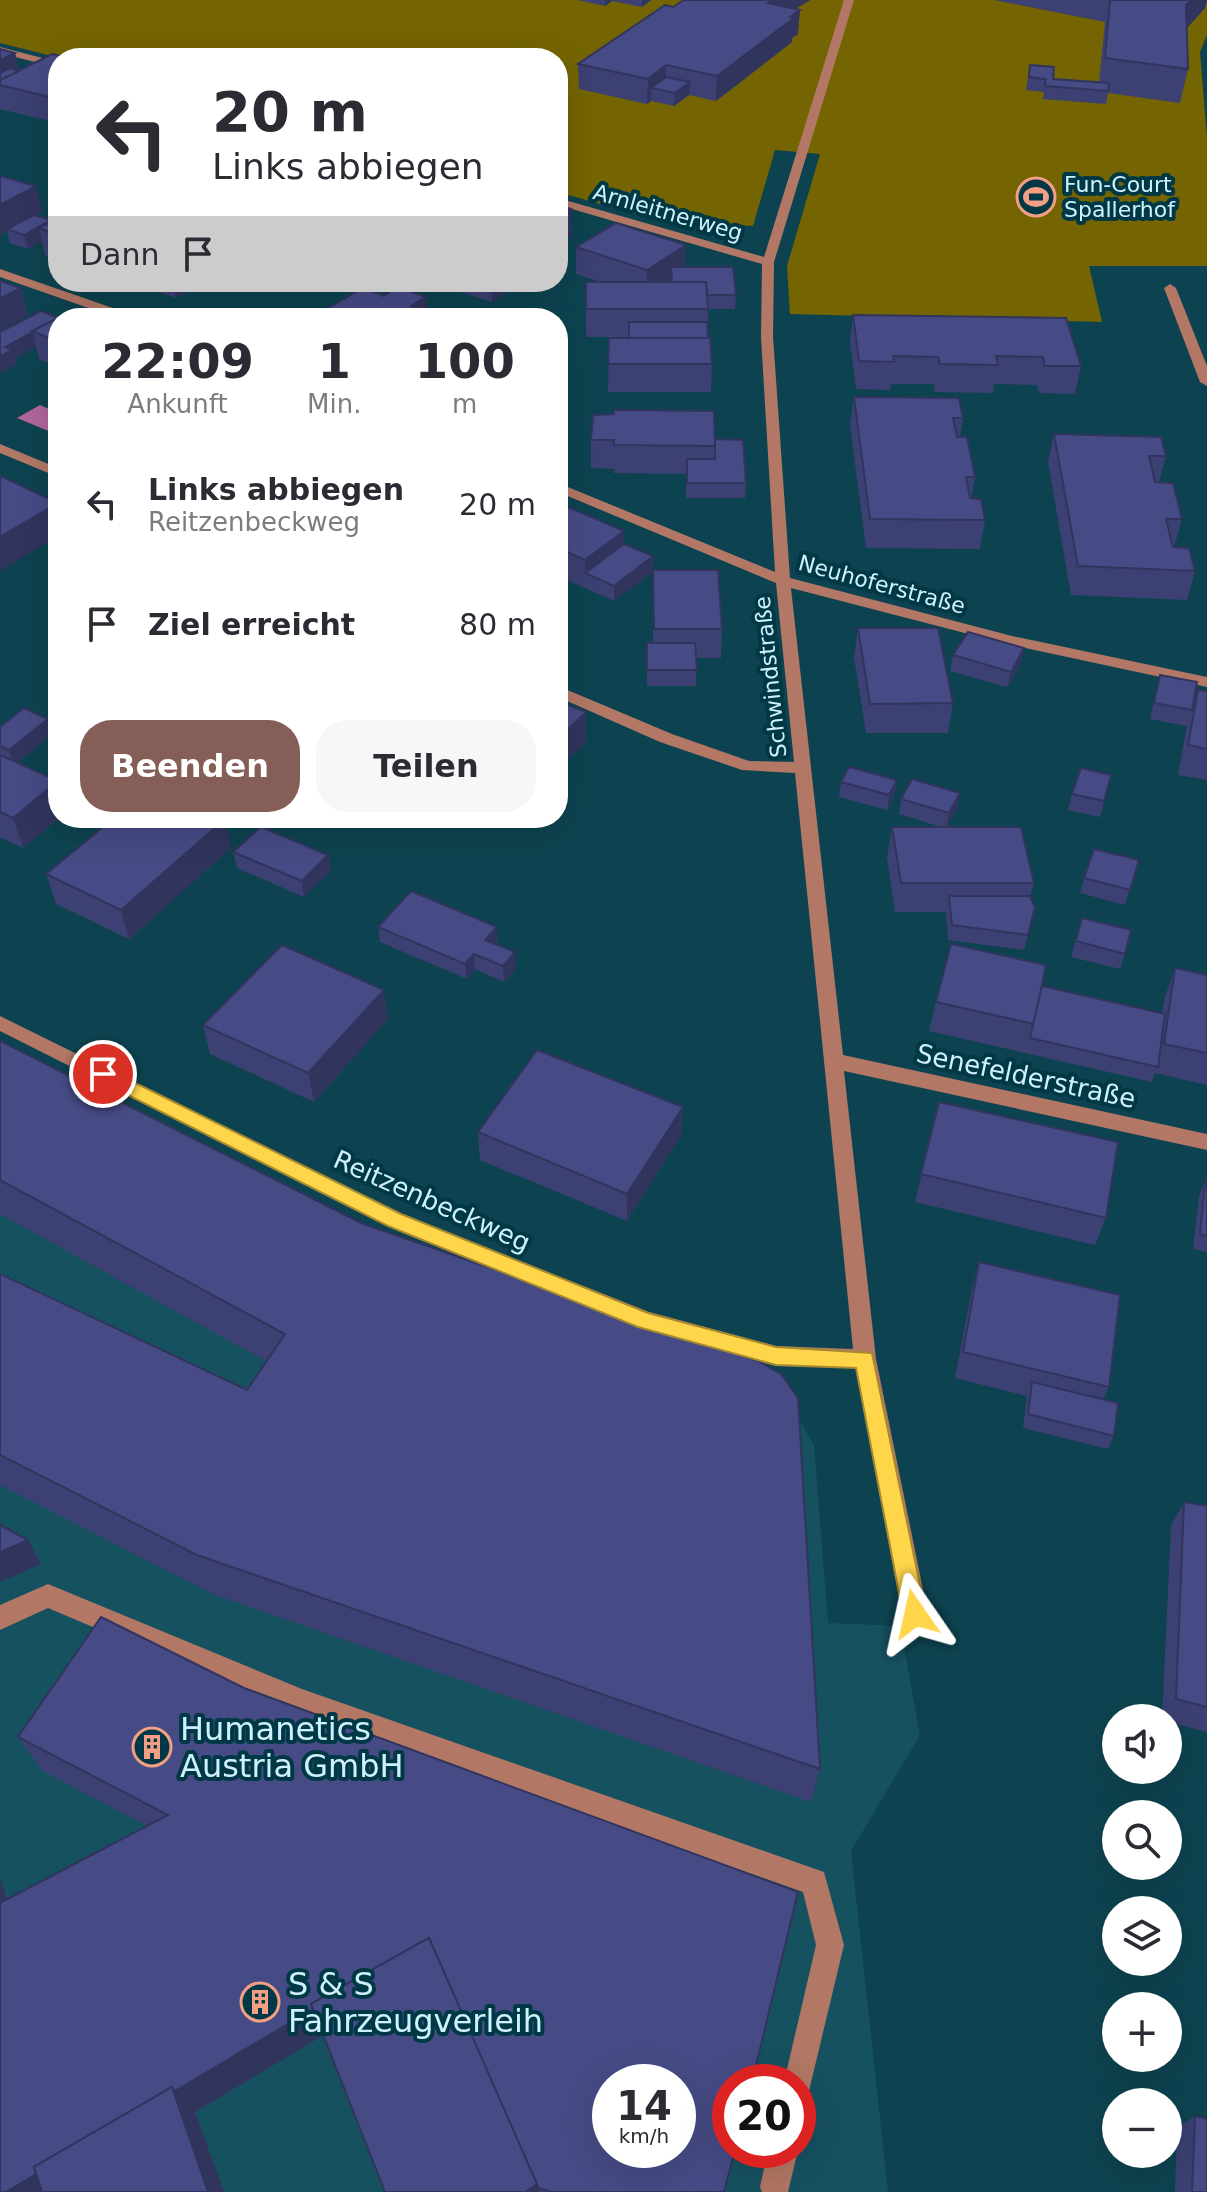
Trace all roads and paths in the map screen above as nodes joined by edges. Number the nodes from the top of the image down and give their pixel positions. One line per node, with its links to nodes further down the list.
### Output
1 (849, 0): 5 (street, Schwindstraße)
2 (0, 50): 3 (street)
3 (48, 62)
4 (568, 204): 5 (street, Arnleitnerweg)
5 (768, 262): 15 (street, Schwindstraße)
6 (0, 273): 8 (street)
7 (1170, 288): 11 (street)
8 (48, 290)
9 (54, 292): 10 (street)
10 (100, 308)
11 (1207, 382)
12 (0, 448): 13 (street)
13 (48, 469)
14 (568, 491): 15 (street, Neuhoferstraße)
15 (783, 581): 16 (street, Neuhoferstraße); 18 (street, Schwindstraße)
16 (1207, 682)
17 (568, 695): 18 (street)
18 (801, 768): 20 (street, Schwindstraße)
19 (0, 1023): 22 (street, Reitzenbeckweg)
20 (834, 1061): 21 (street, Senefelderstraße); 22 (street, Schwindstraße)
21 (1207, 1142)
22 (865, 1359): 23 (street, Schwindstraße)
23 (915, 1614)
24 (0, 1618): 25 (street)
25 (803, 2064)
26 (779, 2168): 27 (street)
27 (775, 2187)

